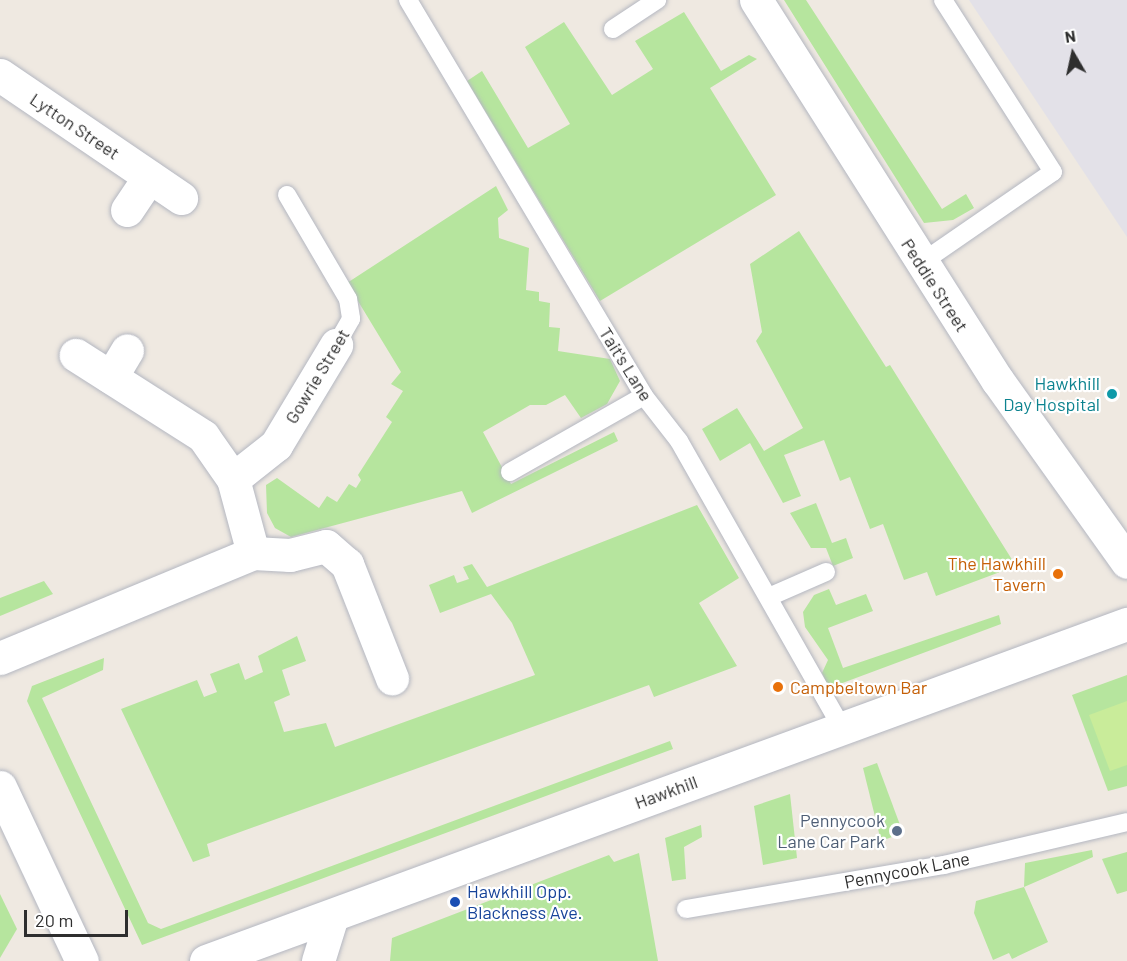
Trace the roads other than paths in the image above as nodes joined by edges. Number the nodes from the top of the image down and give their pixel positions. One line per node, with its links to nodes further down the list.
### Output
1 (408, 0): 14 (lane, Tait's Lane)
2 (657, 0): 5 (lane)
3 (756, 0): 11 (street, Peddie Street)
4 (943, 0): 11 (lane)
5 (613, 29)
6 (0, 75): 7 (street, Lytton Street)
7 (149, 177): 9 (street, Lytton Street); 10 (street)
8 (287, 195): 12 (lane, Gowrie Street)
9 (181, 198)
10 (127, 210)
11 (921, 263): 18 (street, Peddie Street)
12 (336, 345): 16 (street, Gowrie Street)
13 (76, 355): 16 (street)
14 (644, 396): 15 (lane); 20 (lane, Tait's Lane)
15 (510, 472)
16 (233, 479): 17 (street)
17 (253, 553): 22 (street); 23 (street)
18 (1127, 562)
19 (826, 572): 20 (lane)
20 (771, 596): 24 (lane, Tait's Lane)
21 (1127, 624): 24 (street, Hawkhill)
22 (0, 658)
23 (392, 678)
24 (842, 728): 28 (street, Hawkhill)
25 (0, 787): 29 (street)
26 (1127, 822): 27 (lane, Pennycook Lane)
27 (686, 909)
28 (332, 916): 30 (street, Hawkhill); 31 (street)
29 (82, 961)
30 (206, 961)
31 (318, 961)

